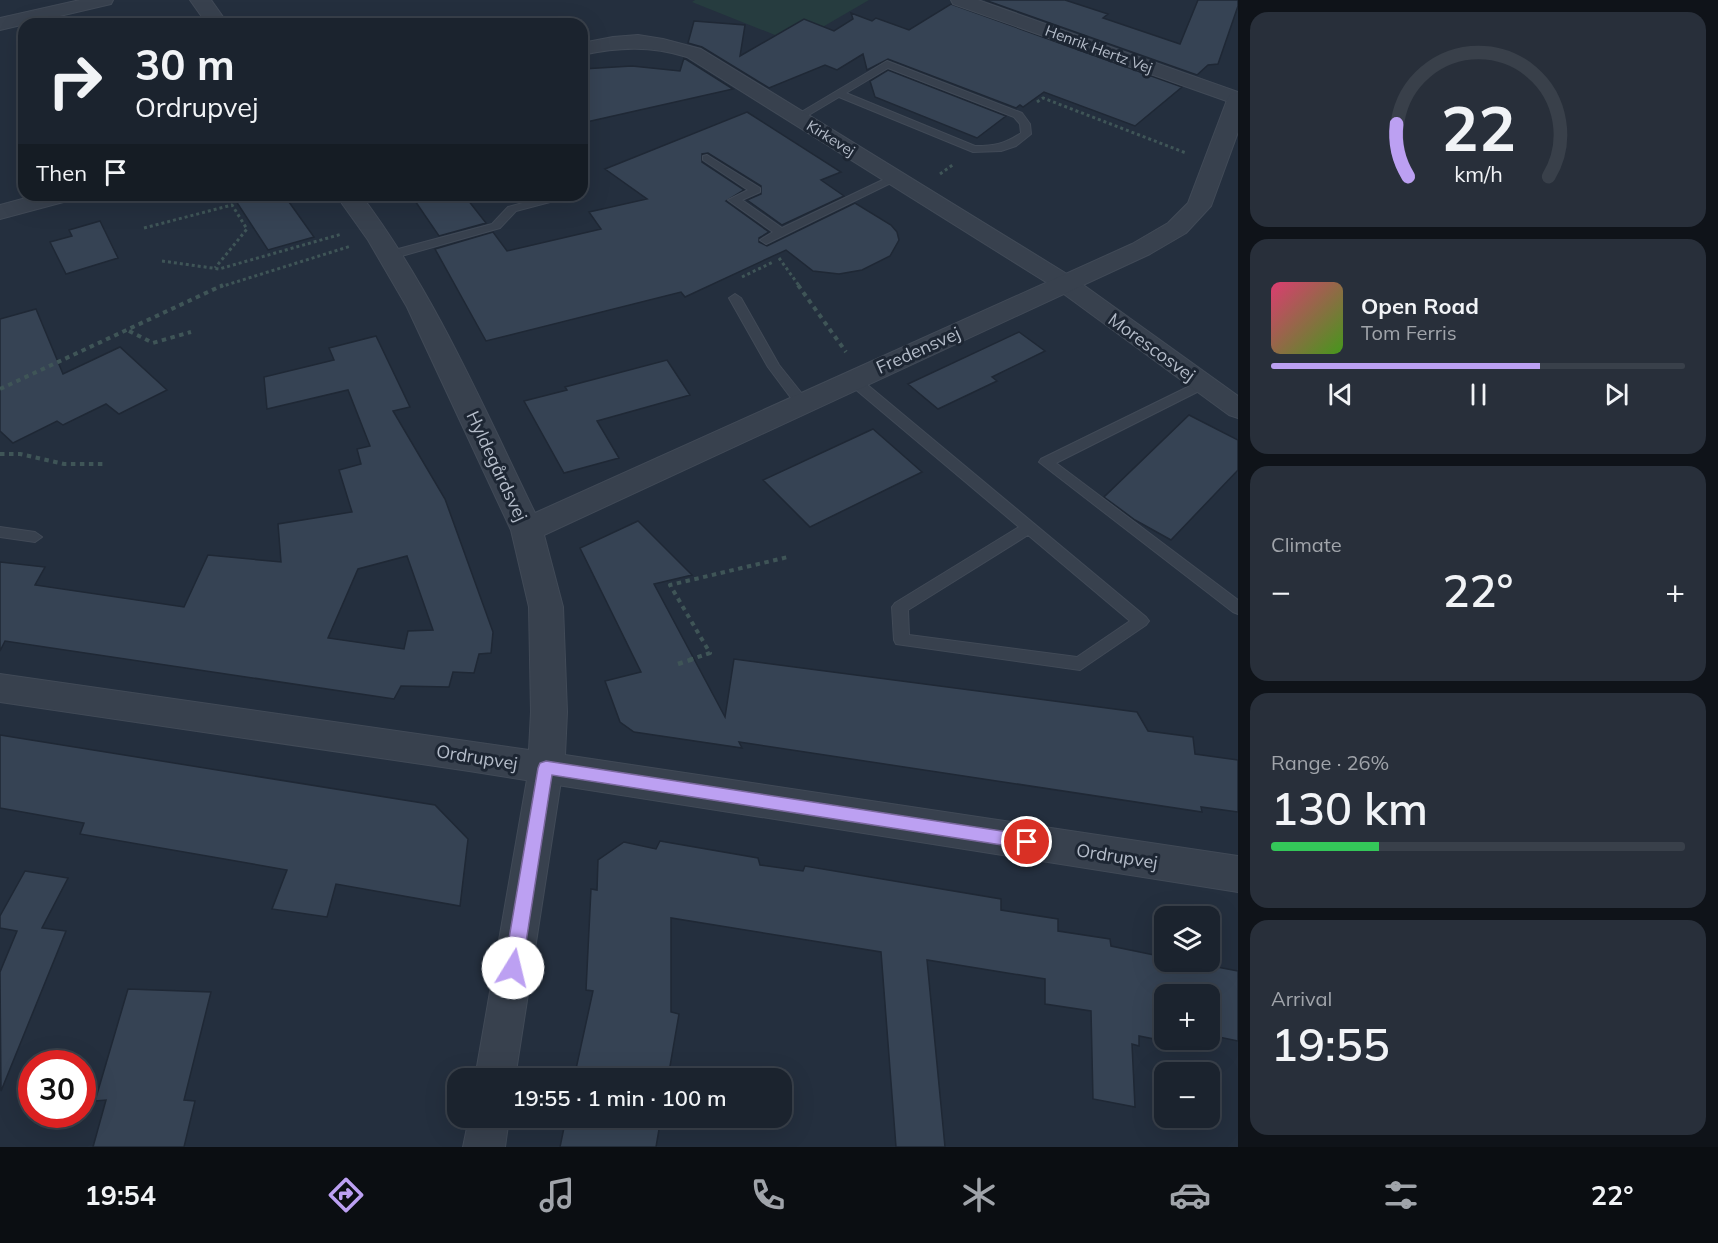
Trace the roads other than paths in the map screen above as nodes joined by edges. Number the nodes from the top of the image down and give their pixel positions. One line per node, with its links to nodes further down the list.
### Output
1 (104, 0): 4 (street)
2 (200, 0): 5 (street)
3 (960, 0): 10 (street, Henrik Hertz Vej)
4 (26, 18)
5 (214, 18)
6 (18, 20): 7 (street)
7 (0, 24)
8 (588, 48): 11 (street, Kirkevej)
9 (838, 93): 9 (lane); 11 (lane)
10 (1238, 101): 21 (street, Fredensvej)
11 (798, 117): 13 (street, Kirkevej)
12 (707, 158): 18 (lane)
13 (895, 178): 18 (lane); 21 (street, Kirkevej)
14 (41, 201): 17 (street)
15 (352, 201): 19 (street, Hyldegårdsvej)
16 (542, 201): 19 (lane)
17 (0, 212)
18 (782, 232): 20 (lane)
19 (381, 240): 28 (street, Hyldegårdsvej)
20 (766, 240)
21 (1066, 284): 23 (street, Fredensvej); 24 (street, Morescosvej)
22 (735, 298): 25 (lane)
23 (861, 376): 25 (street, Fredensvej); 27 (lane)
24 (1203, 384): 26 (street, Morescosvej); 31 (lane)
25 (802, 404): 28 (street, Fredensvej)
26 (1238, 409)
27 (1029, 527): 27 (lane)
28 (527, 530): 33 (street, Hyldegårdsvej)
29 (0, 532): 30 (lane)
30 (35, 537)
31 (1238, 608)
32 (0, 688): 33 (street, Ordrupvej)
33 (546, 768): 34 (street, Ordrupvej); 35 (street)
34 (1238, 874)
35 (497, 1068)
36 (487, 1128): 37 (street)
37 (484, 1147)

